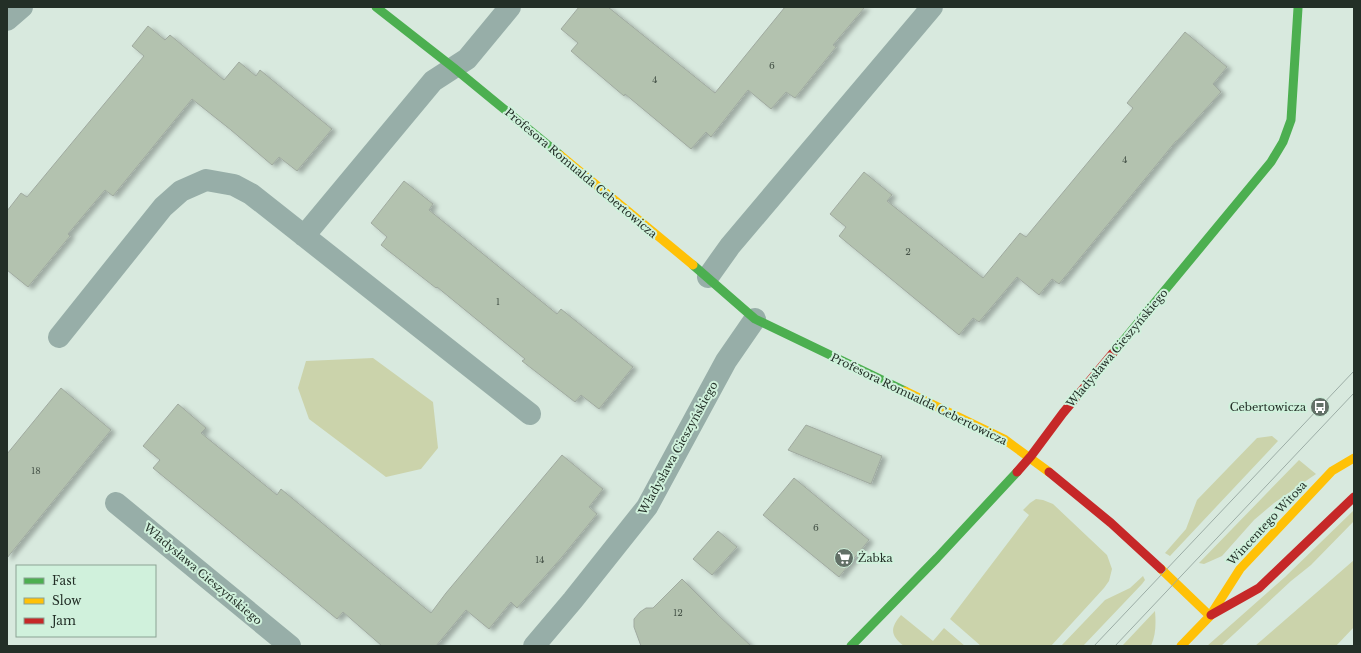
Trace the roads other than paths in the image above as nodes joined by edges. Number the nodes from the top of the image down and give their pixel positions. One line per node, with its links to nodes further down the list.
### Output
1 (22, 7): 6 (street)
2 (376, 7): 7 (street, Profesora Romualda Cebertowicza)
3 (510, 7): 7 (street)
4 (932, 7): 9 (street)
5 (1298, 8): 13 (street, Władysława Cieszyńskiego)
6 (7, 20)
7 (454, 68): 8 (street); 9 (street, Profesora Romualda Cebertowicza)
8 (304, 236): 11 (street); 12 (street)
9 (708, 278): 10 (street, Profesora Romualda Cebertowicza)
10 (755, 319): 13 (street, Profesora Romualda Cebertowicza); 19 (street, Władysława Cieszyńskiego)
11 (59, 337)
12 (530, 414)
13 (1031, 456): 17 (street, Profesora Romualda Cebertowicza); 20 (street, Władysława Cieszyńskiego)
14 (1354, 458): 17 (street, Wincentego Witosa)
15 (1354, 497): 17 (street, Wincentego Witosa)
16 (116, 502): 18 (street, Władysława Cieszyńskiego)
17 (1210, 616): 21 (street, Wincentego Witosa)
18 (290, 646)
19 (534, 646)
20 (851, 646)
21 (1181, 646)

